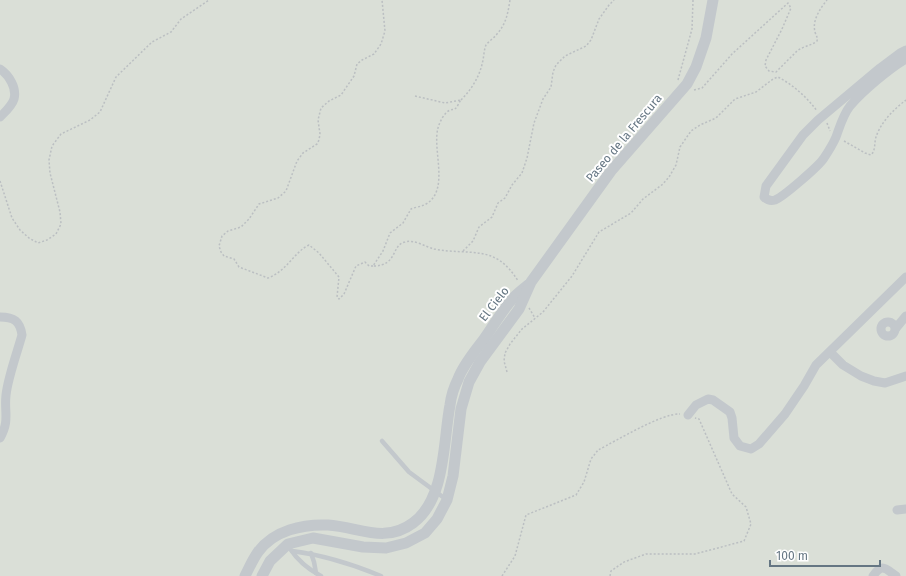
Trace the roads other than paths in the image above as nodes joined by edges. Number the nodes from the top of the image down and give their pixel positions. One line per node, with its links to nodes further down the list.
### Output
1 (713, 0): 8 (street, Paseo de la Frescura)
2 (906, 50): 5 (street)
3 (906, 59): 5 (street)
4 (0, 69): 6 (street)
5 (848, 102): 5 (street)
6 (0, 117)
7 (906, 277): 9 (street)
8 (531, 282): 19 (street, El Cielo); 20 (street, El Cielo)
9 (897, 286): 10 (street); 14 (street)
10 (906, 291)
11 (906, 316): 13 (street)
12 (0, 317): 17 (street)
13 (896, 328)
14 (830, 352): 15 (street); 16 (street)
15 (906, 376)
16 (688, 415)
17 (0, 438)
18 (382, 441): 19 (lane)
19 (435, 492): 20 (lane); 21 (street, El Cielo)
20 (447, 500): 22 (street, El Cielo)
21 (282, 533): 22 (lane); 25 (street, El Cielo)
22 (290, 547): 23 (lane); 24 (lane); 26 (street, El Cielo)
23 (311, 553): 24 (lane); 28 (lane)
24 (316, 573): 27 (lane)
25 (245, 576)
26 (262, 576)
27 (321, 576)
28 (381, 576)
29 (873, 576): 30 (street)
30 (896, 576)

